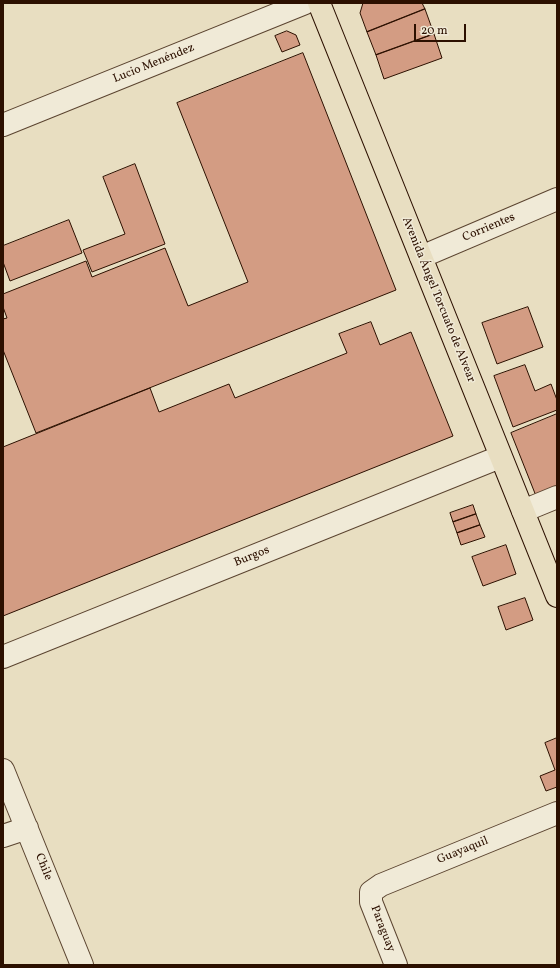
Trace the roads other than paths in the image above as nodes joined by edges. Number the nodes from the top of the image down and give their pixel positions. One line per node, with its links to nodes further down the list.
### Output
1 (305, 3): 3 (street, Lucio Menéndez)
2 (318, 3): 5 (main road, Avenida Ángel Torcuato de Alvear)
3 (3, 125)
4 (557, 200): 5 (street, Corrientes)
5 (420, 257): 6 (main road, Avenida Ángel Torcuato de Alvear)
6 (500, 457): 8 (main road, Avenida Ángel Torcuato de Alvear); 10 (street, Burgos)
7 (557, 497): 8 (street)
8 (523, 511): 9 (main road, Avenida Ángel Torcuato de Alvear)
9 (557, 596)
10 (3, 657)
11 (3, 770): 13 (street, Chile)
12 (557, 813): 15 (street, Guayaquil)
13 (27, 828): 14 (street); 16 (street, Chile)
14 (3, 836)
15 (371, 892): 17 (street, Paraguay)
16 (82, 965)
17 (396, 965)

